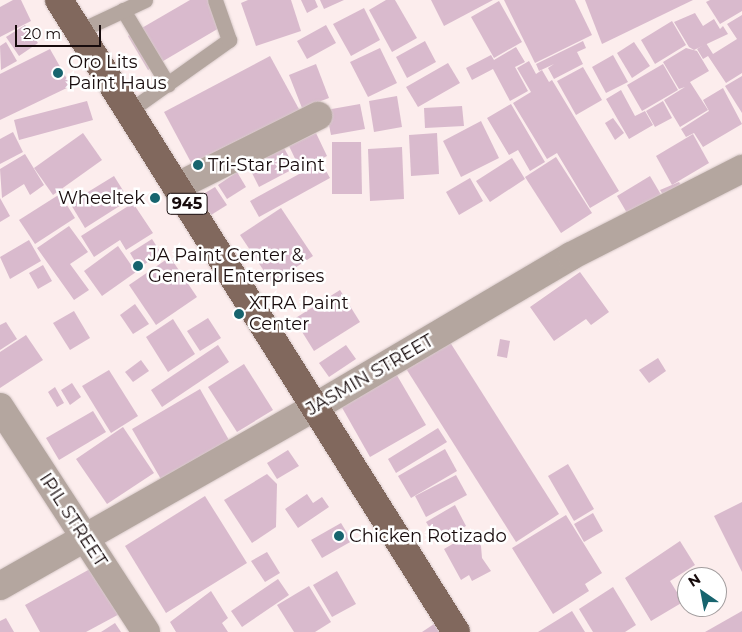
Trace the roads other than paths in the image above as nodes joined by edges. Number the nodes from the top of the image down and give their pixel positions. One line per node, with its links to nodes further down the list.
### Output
1 (59, 0): 5 (main road, 945)
2 (145, 0): 4 (lane)
3 (215, 0): 6 (lane)
4 (123, 10): 5 (lane); 6 (lane)
5 (79, 31): 7 (main road, 945)
6 (168, 85): 7 (lane)
7 (129, 112): 10 (main road, 945)
8 (318, 116): 10 (street)
9 (742, 169): 12 (street, JASMIN STREET)
10 (176, 187): 12 (main road, 945)
11 (0, 407): 13 (street, IPIL STREET)
12 (315, 407): 13 (street, JASMIN STREET); 16 (main road, 945)
13 (85, 537): 14 (street, JASMIN STREET); 15 (street, IPIL STREET)
14 (0, 586)
15 (146, 632)
16 (456, 632)

